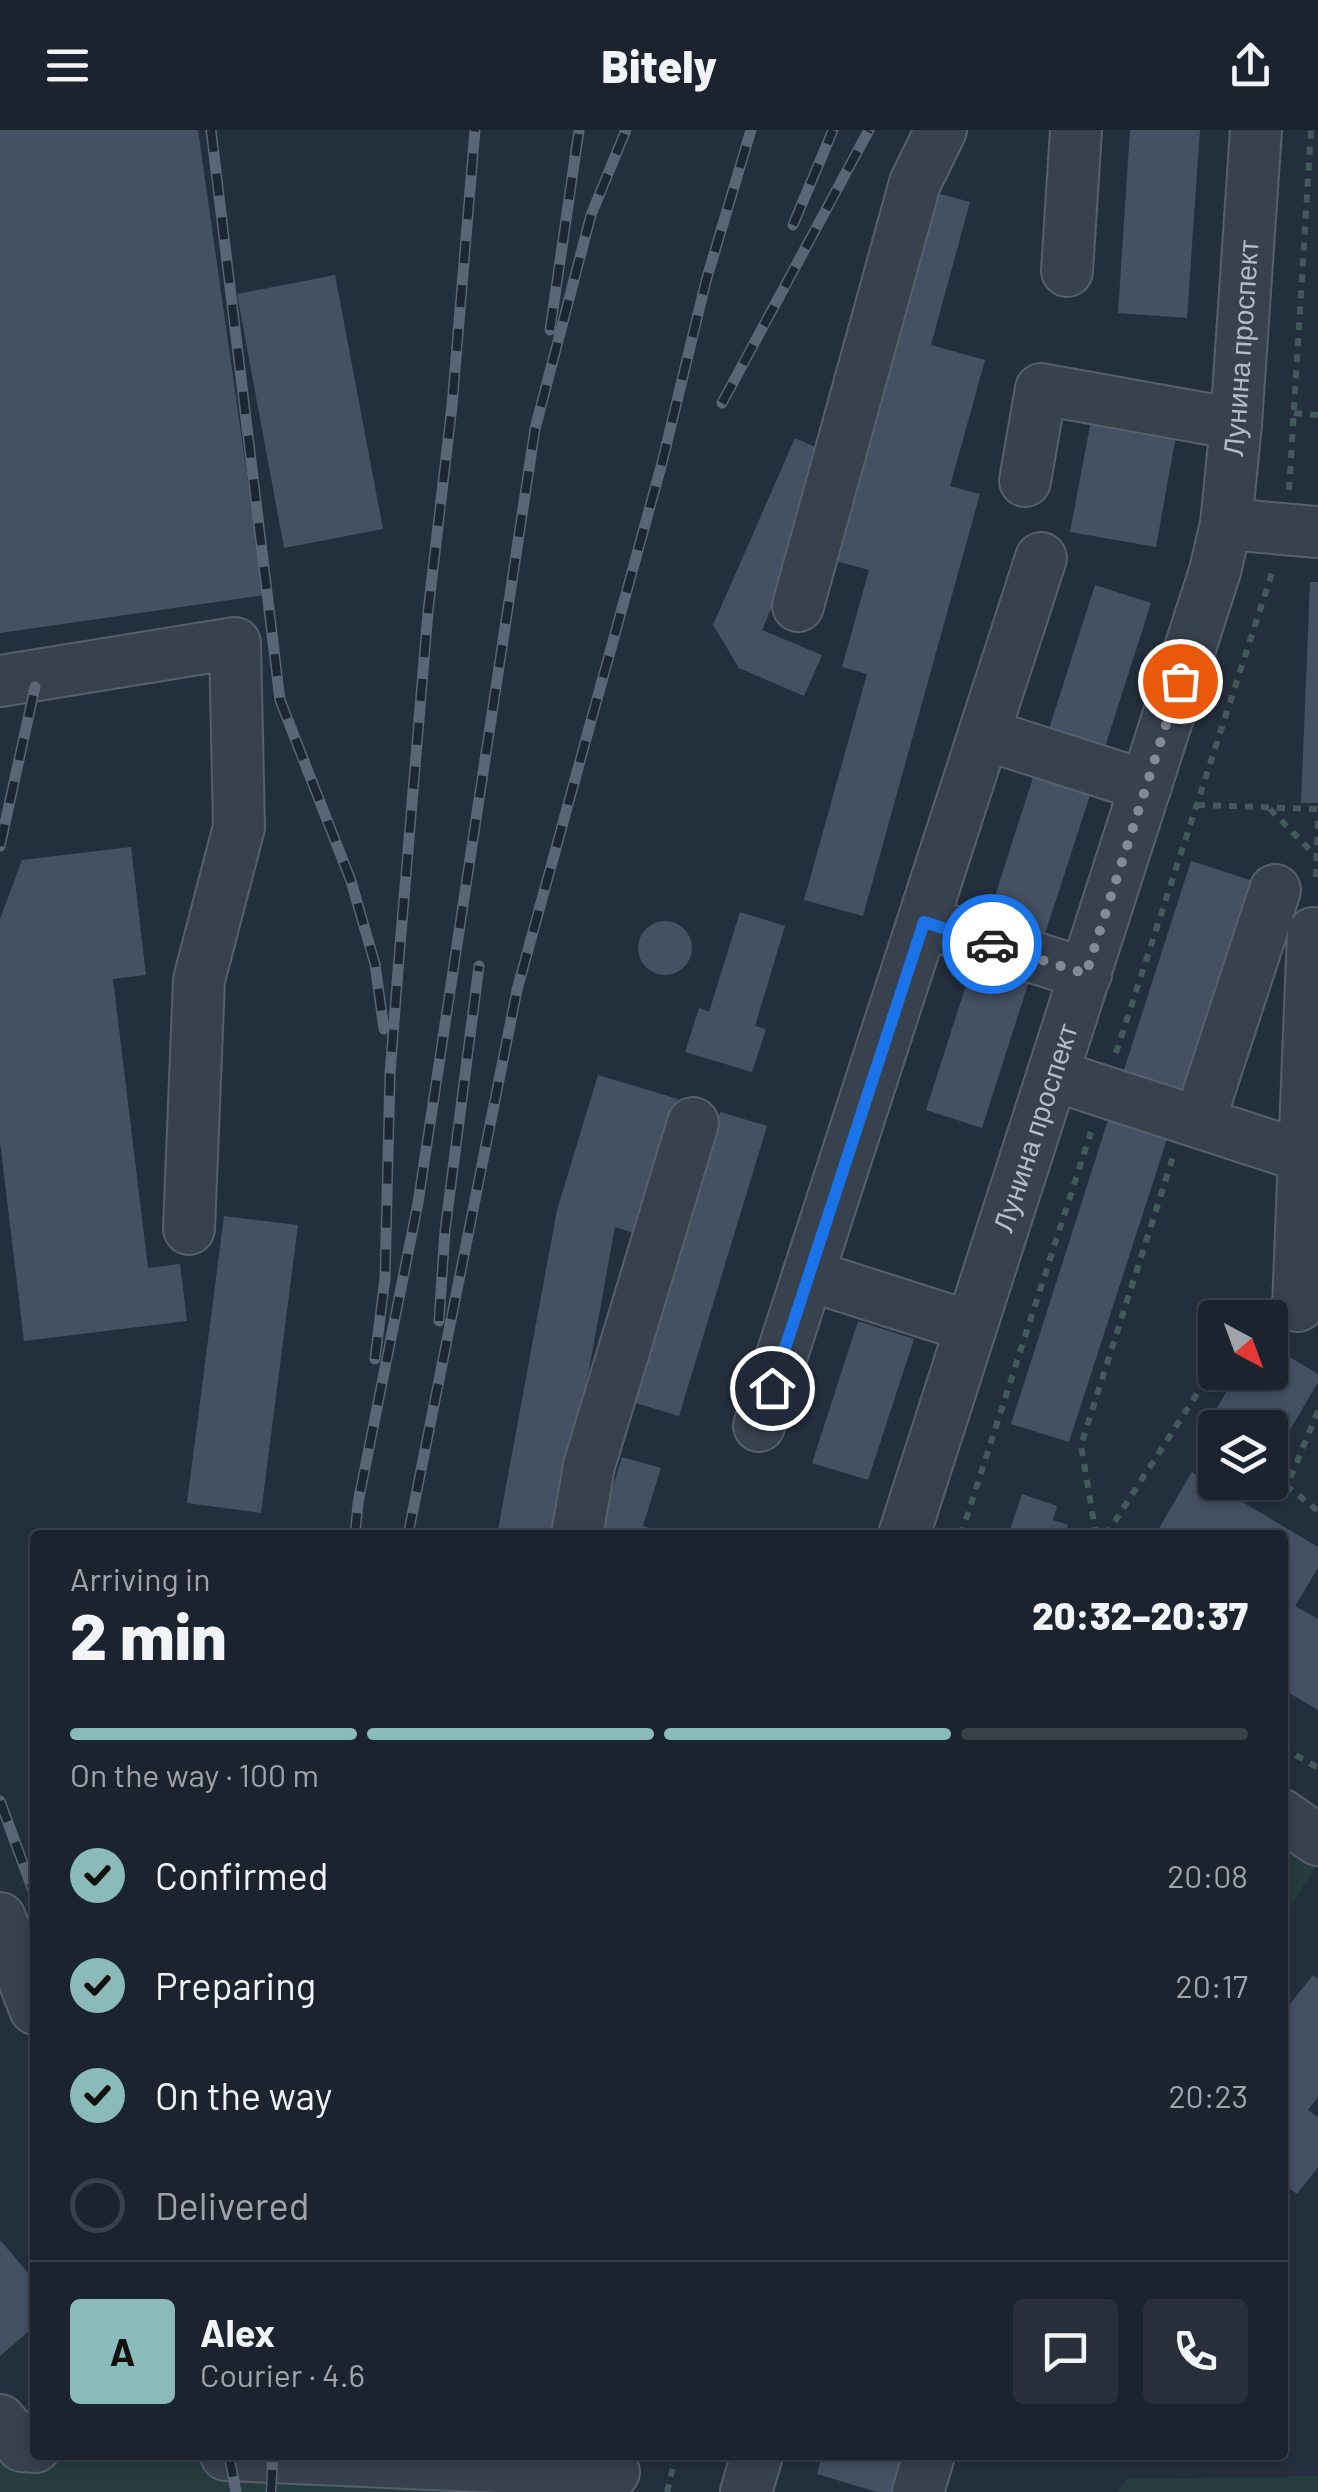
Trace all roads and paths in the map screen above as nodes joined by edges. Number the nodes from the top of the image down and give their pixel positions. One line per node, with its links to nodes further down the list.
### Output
1 (941, 130): 13 (street)
2 (1076, 130): 5 (street)
3 (1256, 130): 8 (street, Лунина проспект)
4 (1311, 130): 6 (path)
5 (1066, 270)
6 (1294, 413): 7 (path); 11 (path)
7 (1318, 415)
8 (1236, 424): 9 (street); 10 (street, Лунина проспект)
9 (1025, 481)
10 (1226, 524): 11 (street); 16 (street, Лунина проспект)
11 (1302, 531): 17 (path)
12 (1041, 558): 15 (street)
13 (798, 606)
14 (0, 681): 30 (street)
15 (984, 734): 16 (street); 22 (street)
16 (1146, 786): 24 (street, Лунина проспект)
17 (1197, 805): 18 (path); 26 (path)
18 (1269, 808): 19 (path); 20 (path)
19 (1318, 810)
20 (1316, 856)
21 (1275, 890): 27 (street)
22 (924, 922): 24 (street); 31 (street)
23 (1313, 934): 29 (street)
24 (1086, 974): 25 (street, Лунина проспект)
25 (1053, 1075): 26 (street); 33 (street, Лунина проспект)
26 (1104, 1092): 27 (street); 40 (path)
27 (1192, 1120): 29 (street); 41 (path)
28 (694, 1124): 38 (street)
29 (1304, 1156): 32 (street)
30 (189, 1229)
31 (808, 1275): 33 (street); 36 (street)
32 (1298, 1306)
33 (972, 1328): 39 (street, Лунина проспект)
34 (1200, 1390): 42 (path)
35 (1318, 1411): 37 (path)
36 (760, 1426)
37 (1318, 1511)
38 (577, 1530)
39 (906, 1530)
40 (963, 1530)
41 (1095, 1530)
42 (1109, 1530)
43 (1288, 1751): 44 (path)
44 (1318, 1768)
45 (0, 1918): 46 (street)
46 (30, 1996)
47 (0, 2420): 48 (street)
48 (30, 2447)
49 (334, 2460): 53 (street)
50 (675, 2460): 54 (path)
51 (756, 2460): 55 (street)
52 (927, 2460): 56 (street)
53 (614, 2473)
54 (666, 2492)
55 (746, 2492)
56 (918, 2492)

